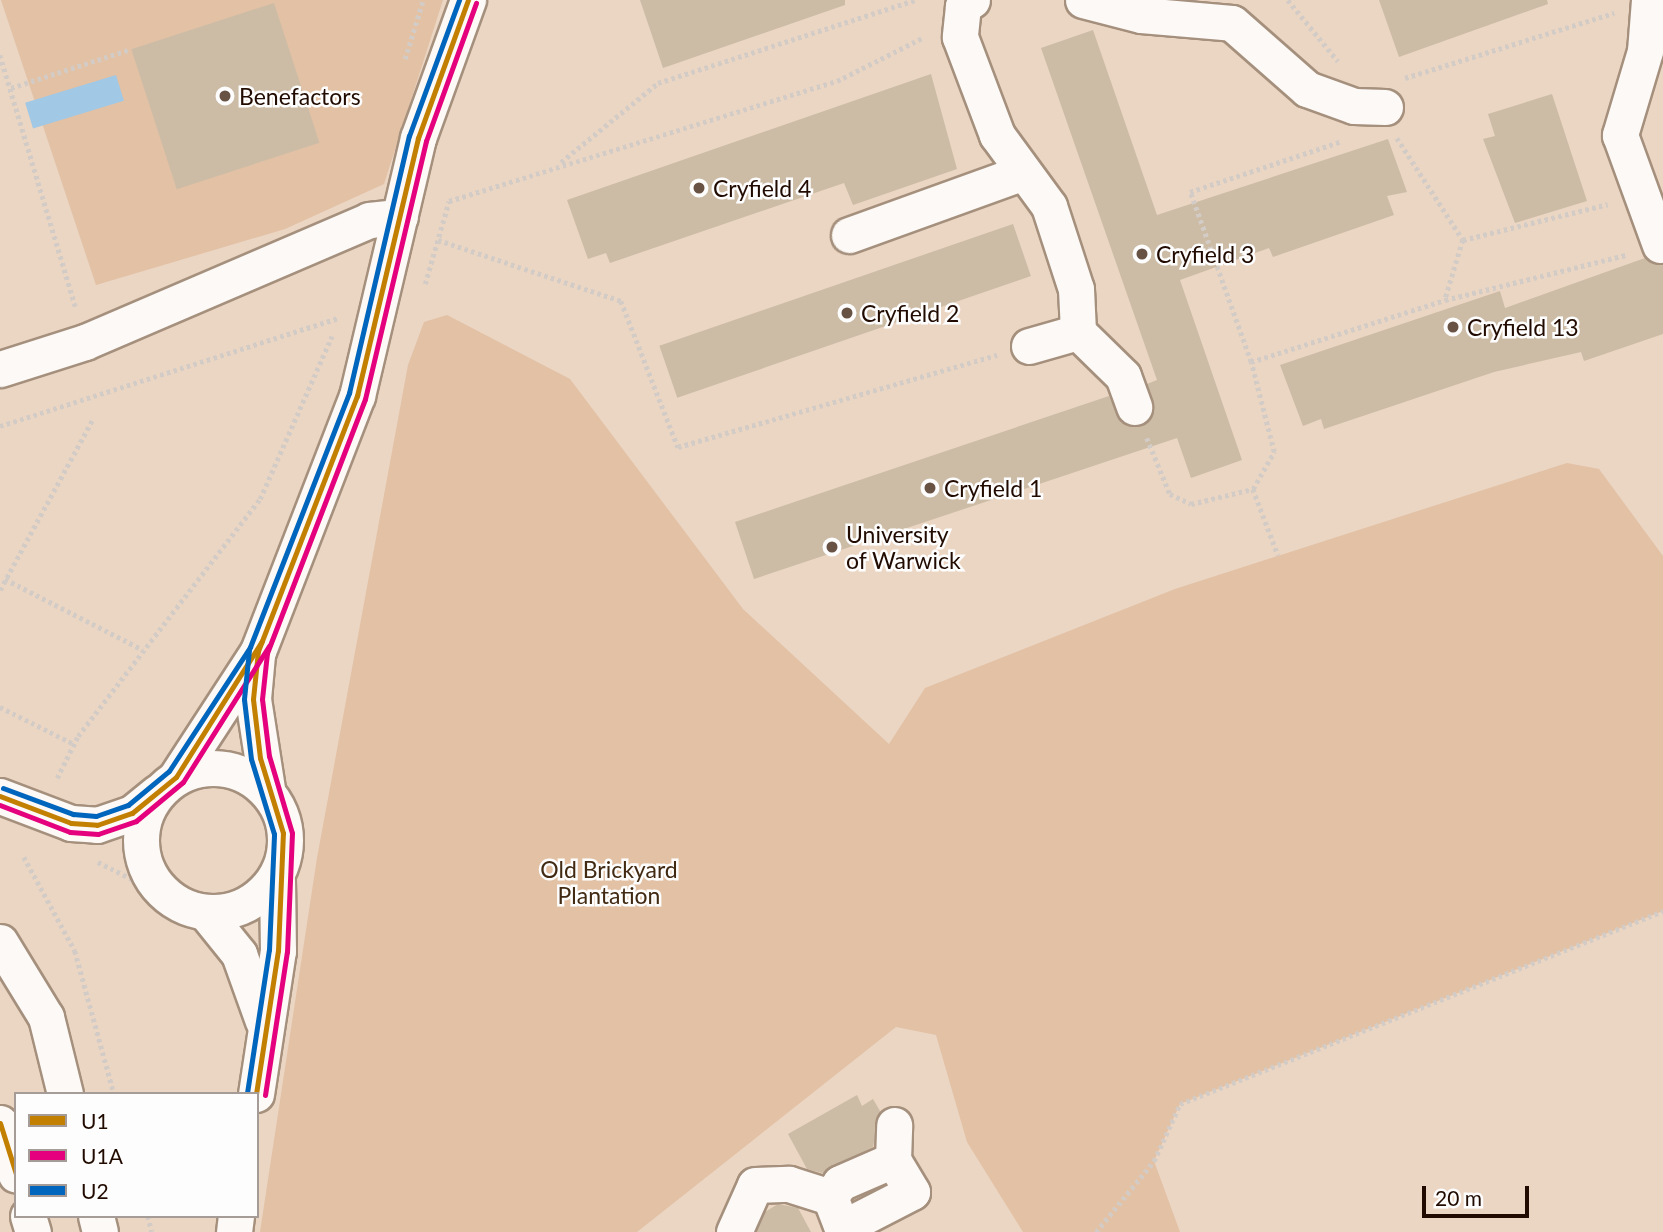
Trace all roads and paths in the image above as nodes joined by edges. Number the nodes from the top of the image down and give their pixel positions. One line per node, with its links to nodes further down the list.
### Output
1 (468, 0): 17 (street)
2 (915, 0): 14 (path)
3 (972, 0): 15 (street)
4 (1083, 0): 12 (street)
5 (1288, 0): 10 (path)
6 (1649, 1): 12 (path); 16 (street)
7 (929, 34): 14 (path)
8 (131, 49): 11 (path)
9 (0, 55): 11 (path)
10 (1340, 65)
11 (11, 88): 27 (path)
12 (1386, 95): 20 (path)
13 (1347, 139): 29 (path)
14 (558, 165): 19 (path)
15 (1021, 173): 18 (street); 26 (street)
16 (1640, 196): 20 (path); 21 (street)
17 (400, 217): 27 (street); 39 (street)
18 (849, 235)
19 (438, 240): 22 (path); 28 (path)
20 (1463, 240): 23 (path)
21 (1660, 245): 23 (path)
22 (425, 284)
23 (1445, 300): 29 (path)
24 (342, 311): 25 (path)
25 (340, 317): 33 (path); 38 (path)
26 (1078, 332): 28 (street); 31 (street)
27 (85, 342): 30 (street)
28 (1029, 346)
29 (1251, 362): 34 (path)
30 (0, 369)
31 (1134, 407): 34 (path)
32 (93, 419): 36 (path)
33 (0, 426)
34 (1253, 489): 35 (path)
35 (1278, 555)
36 (5, 579): 37 (path); 38 (path)
37 (0, 590)
38 (143, 650): 41 (path)
39 (258, 651): 43 (street); 44 (street)
40 (0, 708): 41 (path)
41 (74, 744): 42 (path)
42 (57, 778)
43 (166, 785): 44 (street); 45 (street); 49 (street)
44 (267, 788): 47 (street)
45 (0, 796)
46 (24, 857): 53 (path)
47 (277, 880): 49 (street); 51 (street)
48 (1663, 911): 60 (path)
49 (206, 913): 51 (street)
50 (0, 942): 52 (street)
51 (265, 1028): 54 (street)
52 (65, 1092)
53 (113, 1092)
54 (256, 1092)
55 (0, 1123): 57 (street)
56 (894, 1125): 58 (street)
57 (14, 1168)
58 (838, 1219): 59 (street)
59 (734, 1232)
60 (1096, 1232)

